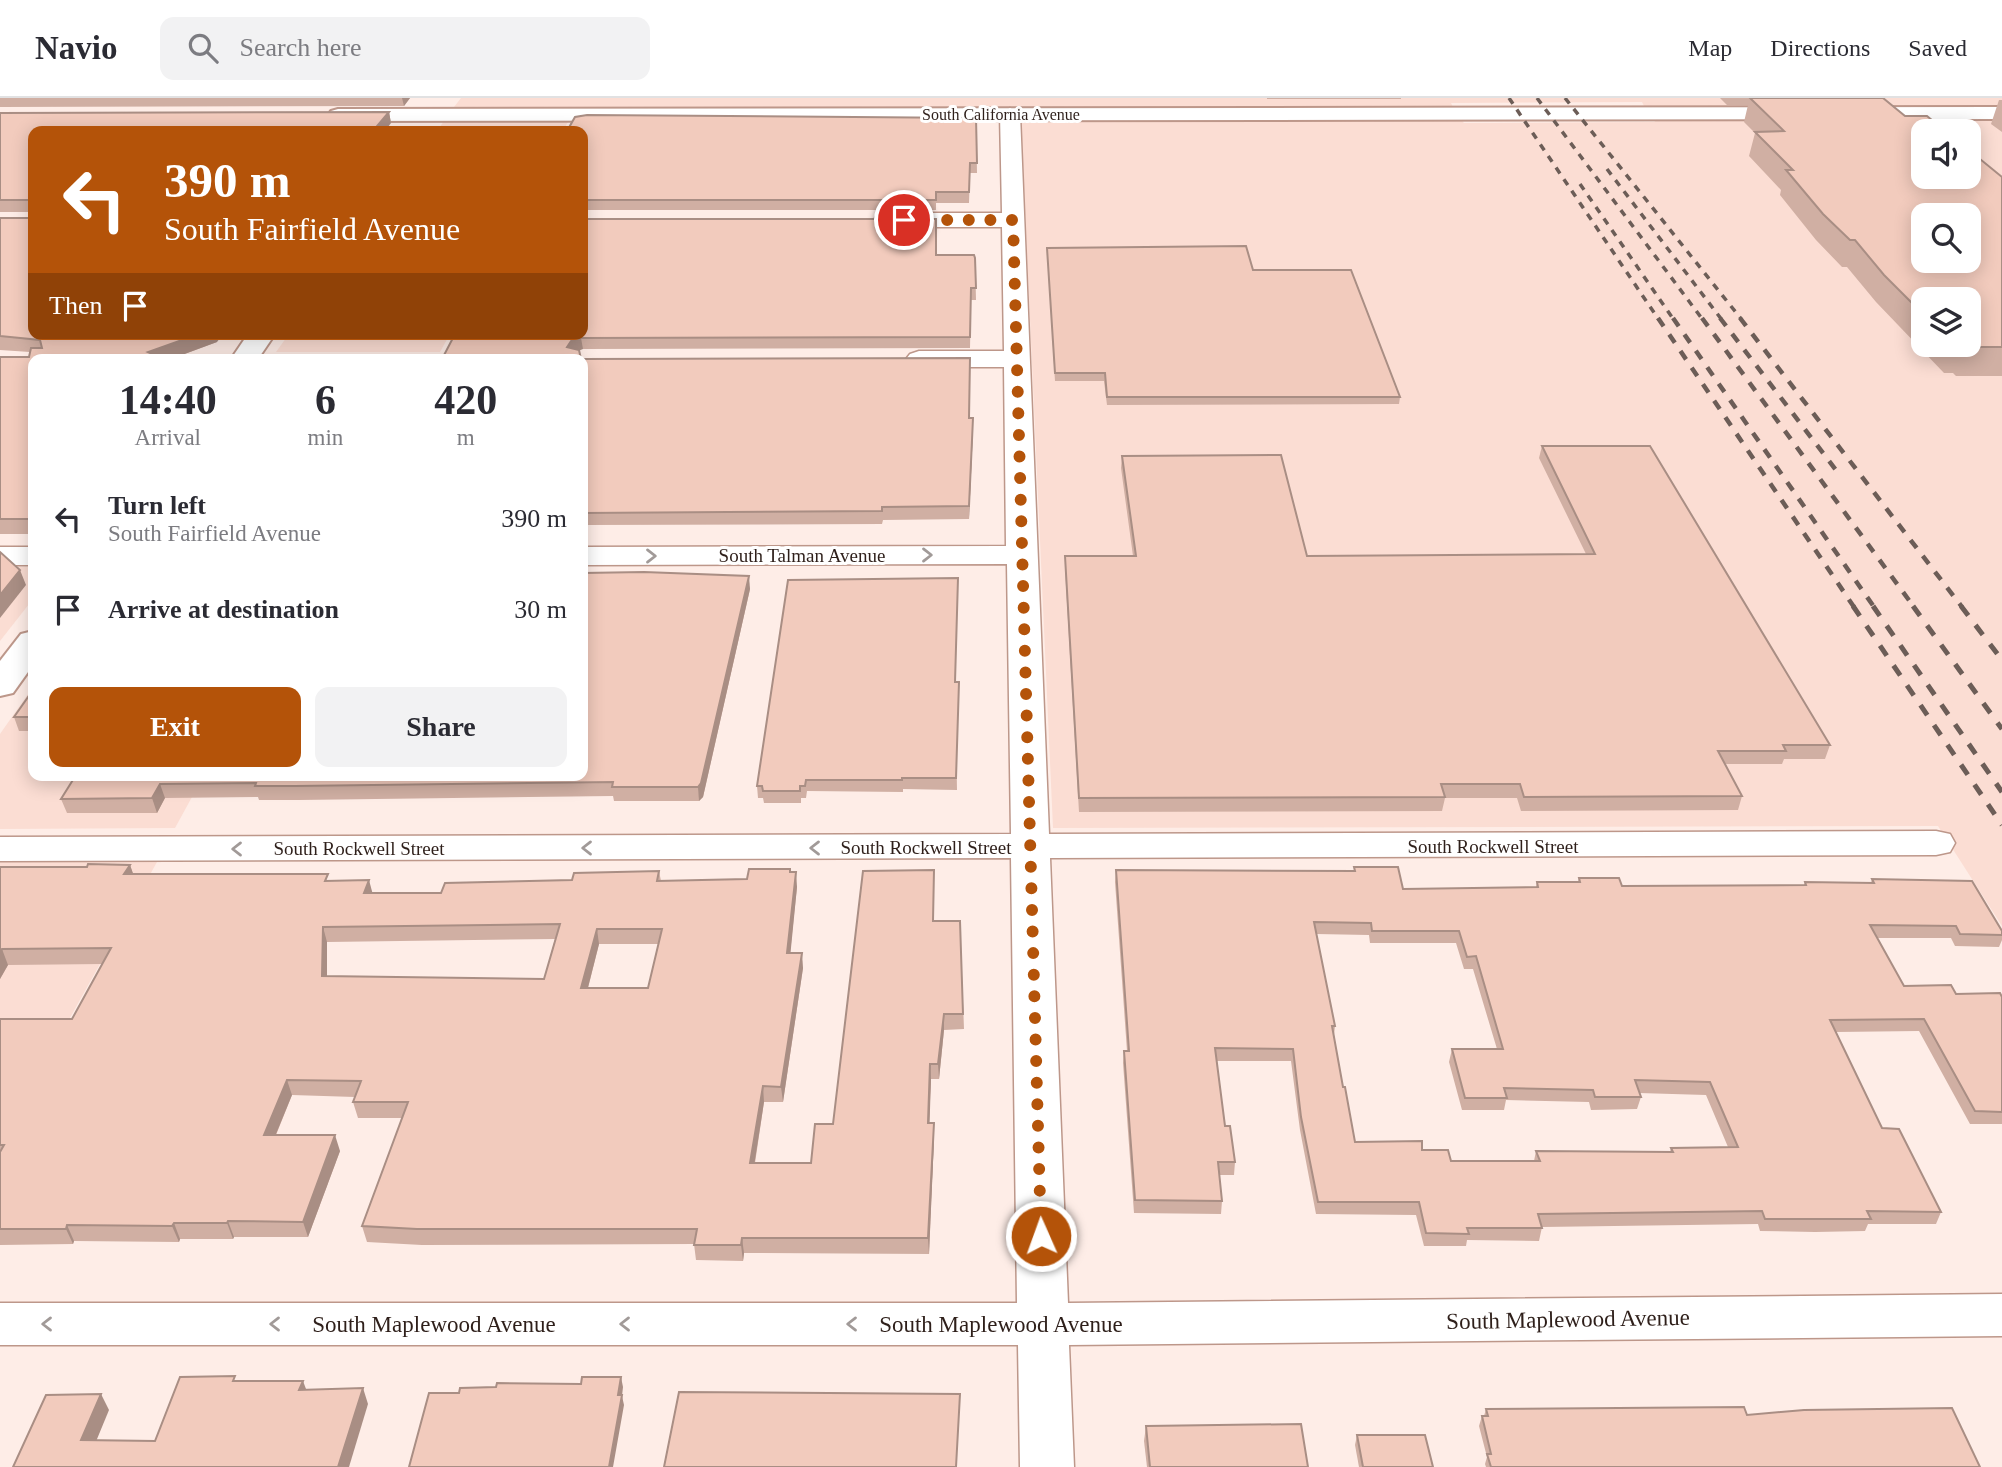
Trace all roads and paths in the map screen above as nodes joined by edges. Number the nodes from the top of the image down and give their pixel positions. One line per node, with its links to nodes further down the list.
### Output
1 (1877, 98): 2 (street)
2 (1895, 113): 3 (street, South California Avenue); 4 (street, South California Avenue)
3 (2002, 113)
4 (1010, 114): 6 (street, South California Avenue); 8 (street)
5 (323, 115): 6 (street, South California Avenue)
6 (427, 115)
7 (860, 220): 8 (street)
8 (1013, 220): 10 (street)
9 (900, 359): 10 (street)
10 (1016, 359): 11 (street)
11 (1022, 555): 14 (street, South Talman Avenue, one-way to 11); 18 (street)
12 (0, 556): 13 (street)
13 (28, 556)
14 (588, 556)
15 (28, 647): 16 (street)
16 (0, 685)
17 (1936, 843): 18 (street, South Rockwell Street)
18 (1030, 847): 19 (street, South Rockwell Street, one-way to 19); 22 (street)
19 (0, 849)
20 (2002, 1315): 22 (street, South Maplewood Avenue)
21 (0, 1324): 22 (street, South Maplewood Avenue, one-way to 21)
22 (1043, 1324): 23 (street)
23 (1047, 1467)

